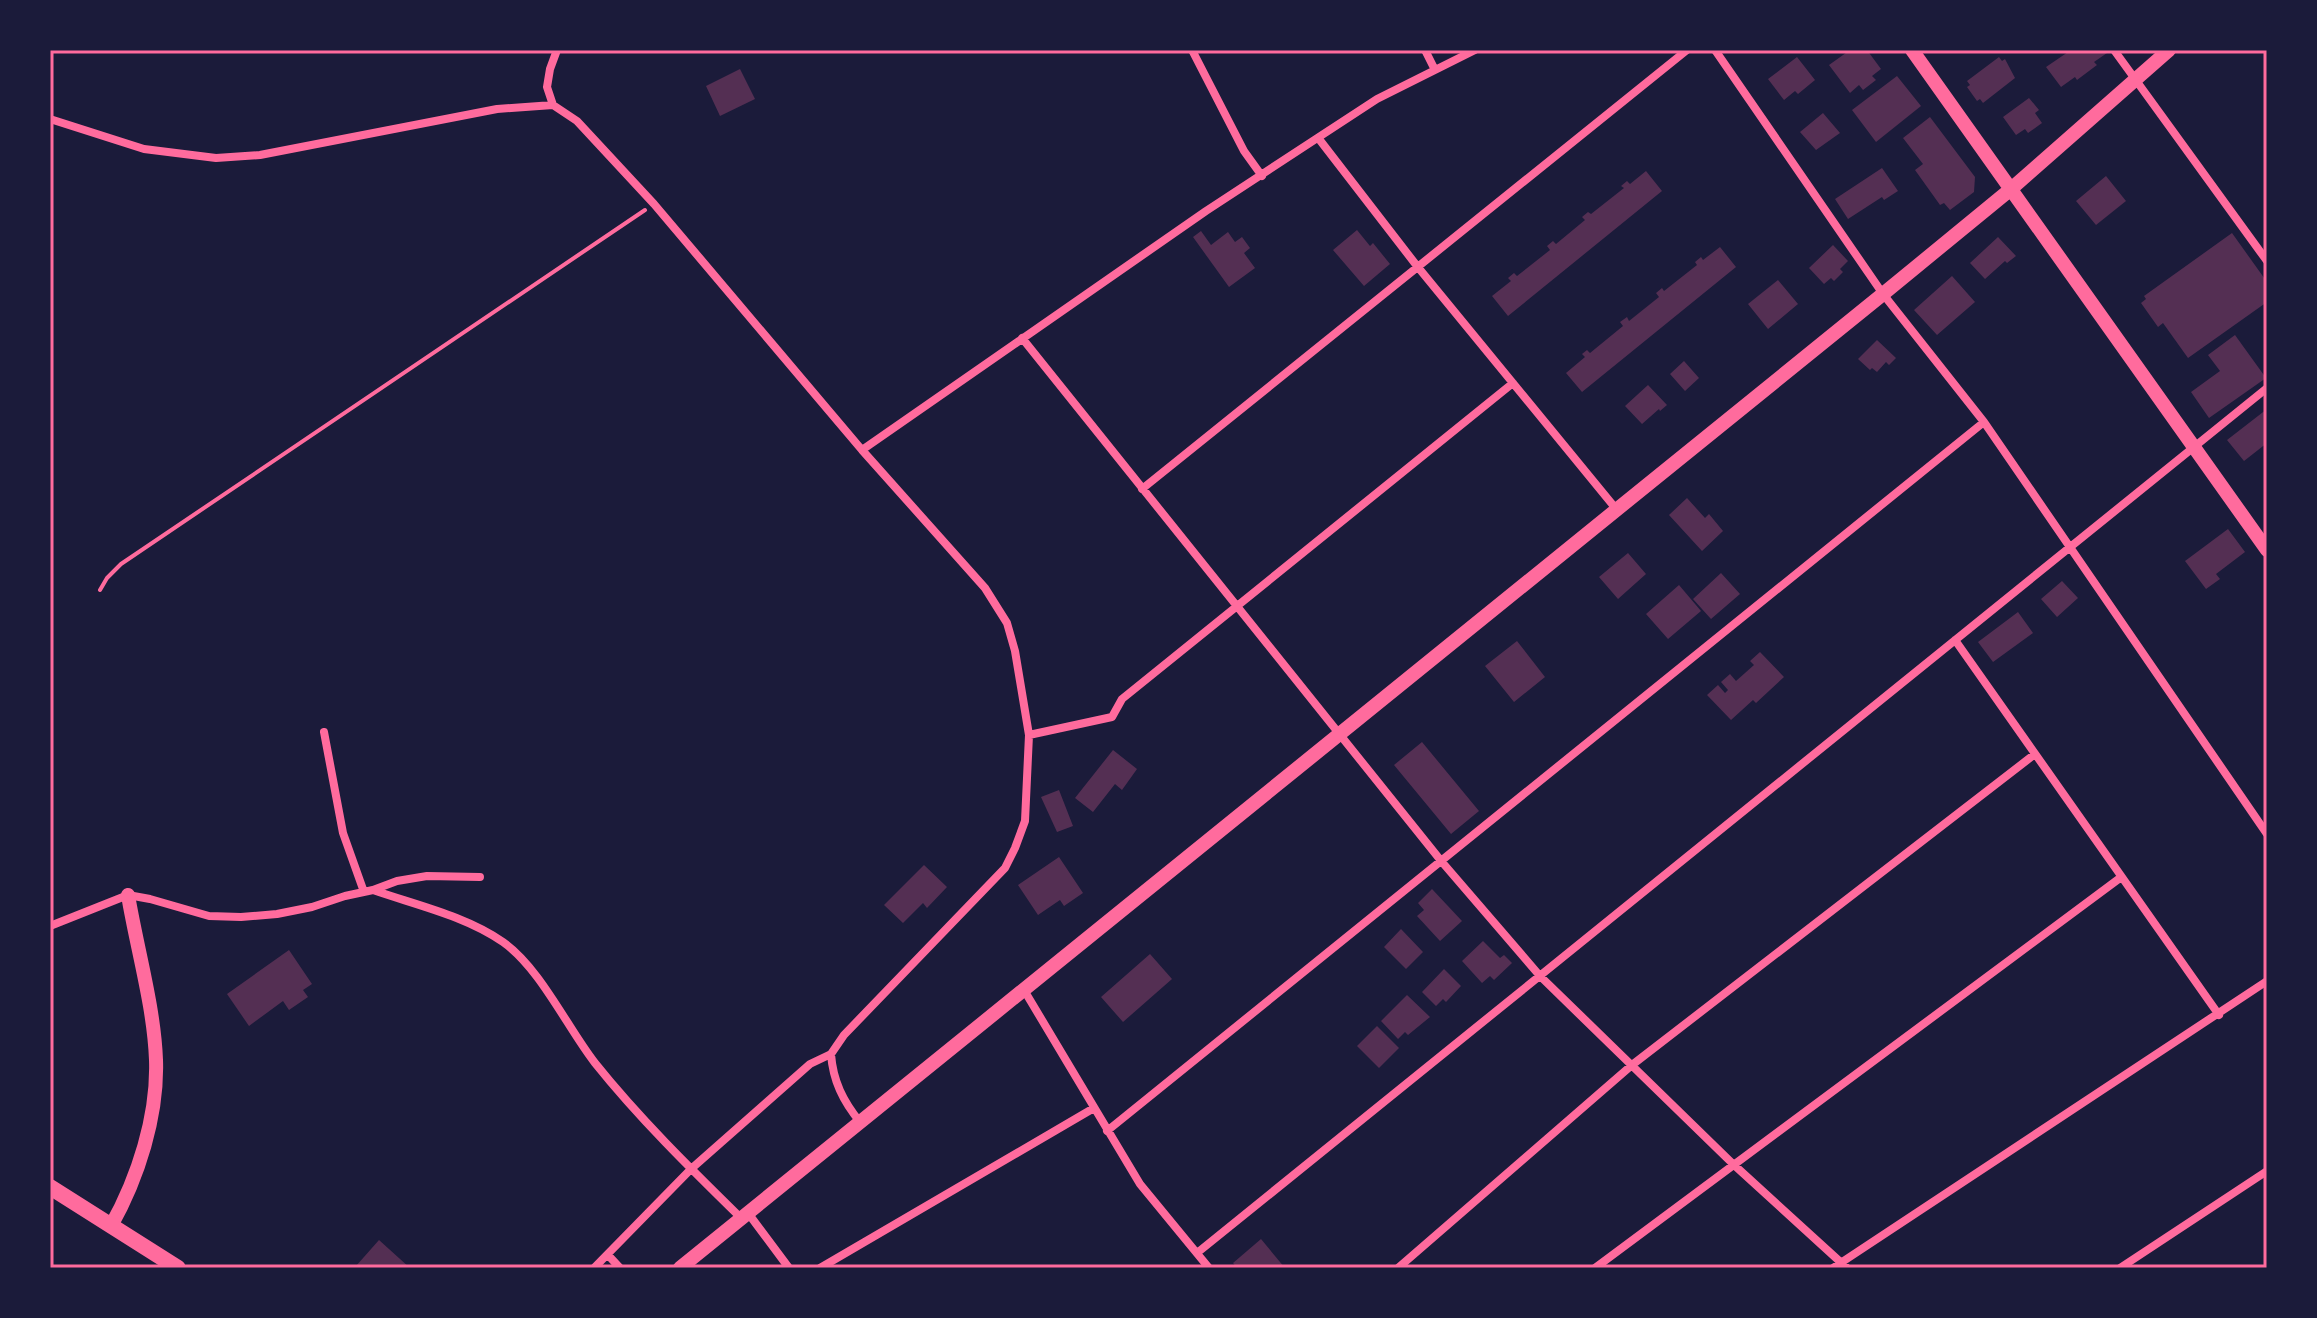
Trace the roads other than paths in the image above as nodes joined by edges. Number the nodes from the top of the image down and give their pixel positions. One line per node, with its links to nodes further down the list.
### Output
1 (557, 50): 12 (street)
2 (1192, 50): 15 (street)
3 (1425, 50): 10 (street)
4 (1475, 50): 10 (street)
5 (1687, 50): 18 (street)
6 (1715, 50): 19 (street)
7 (1912, 50): 16 (street)
8 (2114, 50): 11 (street)
9 (2169, 50): 11 (street)
10 (1435, 70): 14 (street)
11 (2136, 80): 16 (street); 17 (street)
12 (553, 105): 13 (street); 25 (street)
13 (50, 119)
14 (1319, 139): 15 (street); 18 (street)
15 (1262, 176): 20 (street)
16 (2011, 189): 19 (street); 24 (street)
17 (2267, 261)
18 (1417, 266): 21 (street); 26 (street)
19 (1883, 294): 23 (street); 27 (street)
20 (1022, 338): 25 (street); 26 (street)
21 (1513, 383): 27 (street); 30 (street)
22 (2267, 388): 24 (street)
23 (1984, 422): 28 (street); 37 (street)
24 (2194, 447): 28 (street); 29 (street)
25 (862, 450): 34 (street)
26 (1142, 489): 30 (street)
27 (1617, 510): 33 (street)
28 (2070, 547): 31 (street); 36 (street)
29 (2267, 550)
30 (1238, 607): 33 (street); 34 (street)
31 (1955, 640): 35 (street); 43 (street)
32 (324, 732): 40 (street)
33 (1340, 734): 37 (street); 45 (street)
34 (1029, 735): 47 (street)
35 (2035, 754): 39 (street); 48 (street)
36 (2267, 834)
37 (1442, 862): 43 (street); 51 (street)
38 (480, 877): 40 (street)
39 (2120, 878): 46 (street); 52 (street)
40 (369, 891): 41 (street); 53 (street)
41 (128, 895): 42 (street); 57 (street)
42 (50, 926)
43 (1540, 976): 48 (street); 58 (street)
44 (2267, 981): 46 (street)
45 (1024, 990): 49 (street); 50 (street)
46 (2219, 1015): 60 (street)
47 (831, 1054): 50 (street); 53 (street)
48 (1632, 1065): 52 (street); 68 (street)
49 (1094, 1108): 51 (street); 66 (street)
50 (860, 1122): 56 (street)
51 (1107, 1131): 58 (street)
52 (1733, 1164): 60 (street); 69 (street)
53 (691, 1169): 56 (street); 59 (street)
54 (2267, 1171): 70 (street)
55 (50, 1187): 57 (main road)
56 (744, 1216): 64 (street); 65 (street)
57 (111, 1226): 61 (main road)
58 (1197, 1253): 67 (street)
59 (608, 1255): 62 (street); 63 (street)
60 (1840, 1266)
61 (178, 1268)
62 (594, 1268)
63 (620, 1268)
64 (680, 1268)
65 (789, 1268)
66 (820, 1268)
67 (1209, 1268)
68 (1398, 1268)
69 (1595, 1268)
70 (2120, 1268)

